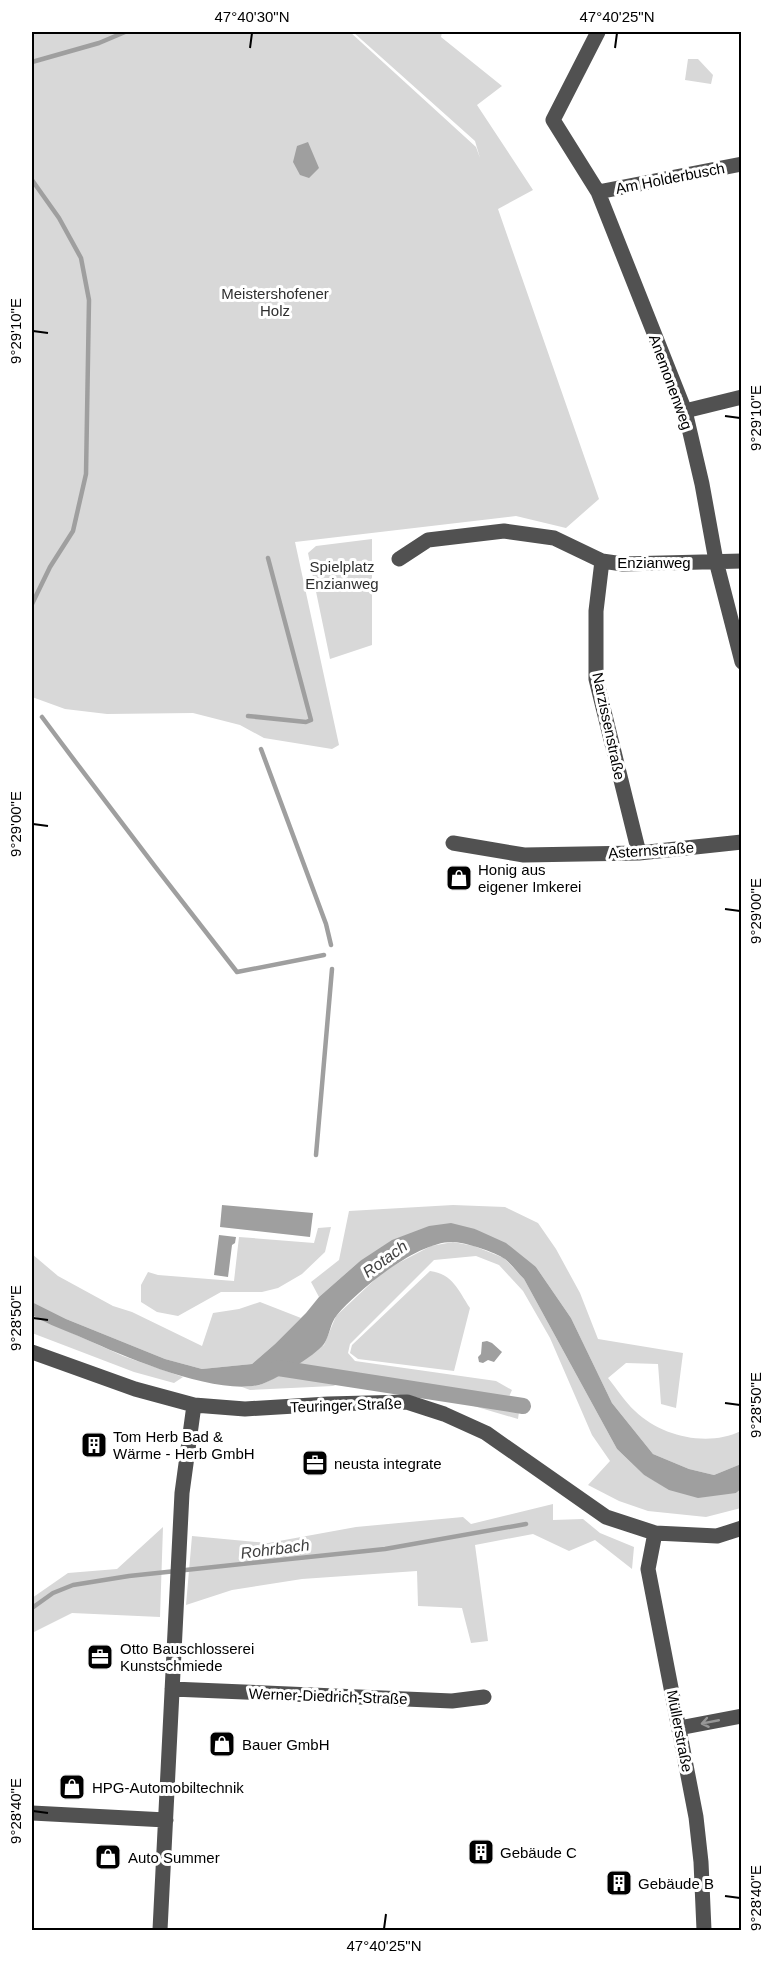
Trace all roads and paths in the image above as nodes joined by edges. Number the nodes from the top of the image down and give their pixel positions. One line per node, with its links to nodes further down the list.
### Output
1 (598, 32): 3 (street, Anemonenweg)
2 (741, 164): 3 (street, Am Holderbusch)
3 (598, 192): 5 (street, Anemonenweg)
4 (741, 398): 5 (street)
5 (685, 411): 8 (street, Anemonenweg)
6 (399, 559): 7 (street, Enzianweg)
7 (602, 561): 8 (street, Enzianweg); 13 (street, Narzissenstraße)
8 (716, 561): 9 (street, Enzianweg); 10 (street, Anemonenweg)
9 (741, 561)
10 (741, 662)
11 (741, 842): 13 (street, Asternstraße)
12 (453, 843): 13 (street, Asternstraße)
13 (639, 853)
14 (32, 1352): 15 (street, Teuringer Straße)
15 (194, 1405): 17 (street, Teuringer Straße); 18 (street)
16 (741, 1528): 17 (street, Teuringer Straße)
17 (655, 1533): 21 (street, Müllerstraße)
18 (172, 1689): 19 (street, Werner-Diedrich-Straße); 23 (street)
19 (483, 1696)
20 (741, 1716): 21 (street, one-way to 21)
21 (679, 1728): 25 (street, Müllerstraße)
22 (32, 1813): 23 (street)
23 (166, 1820): 24 (street)
24 (160, 1930)
25 (704, 1930)

